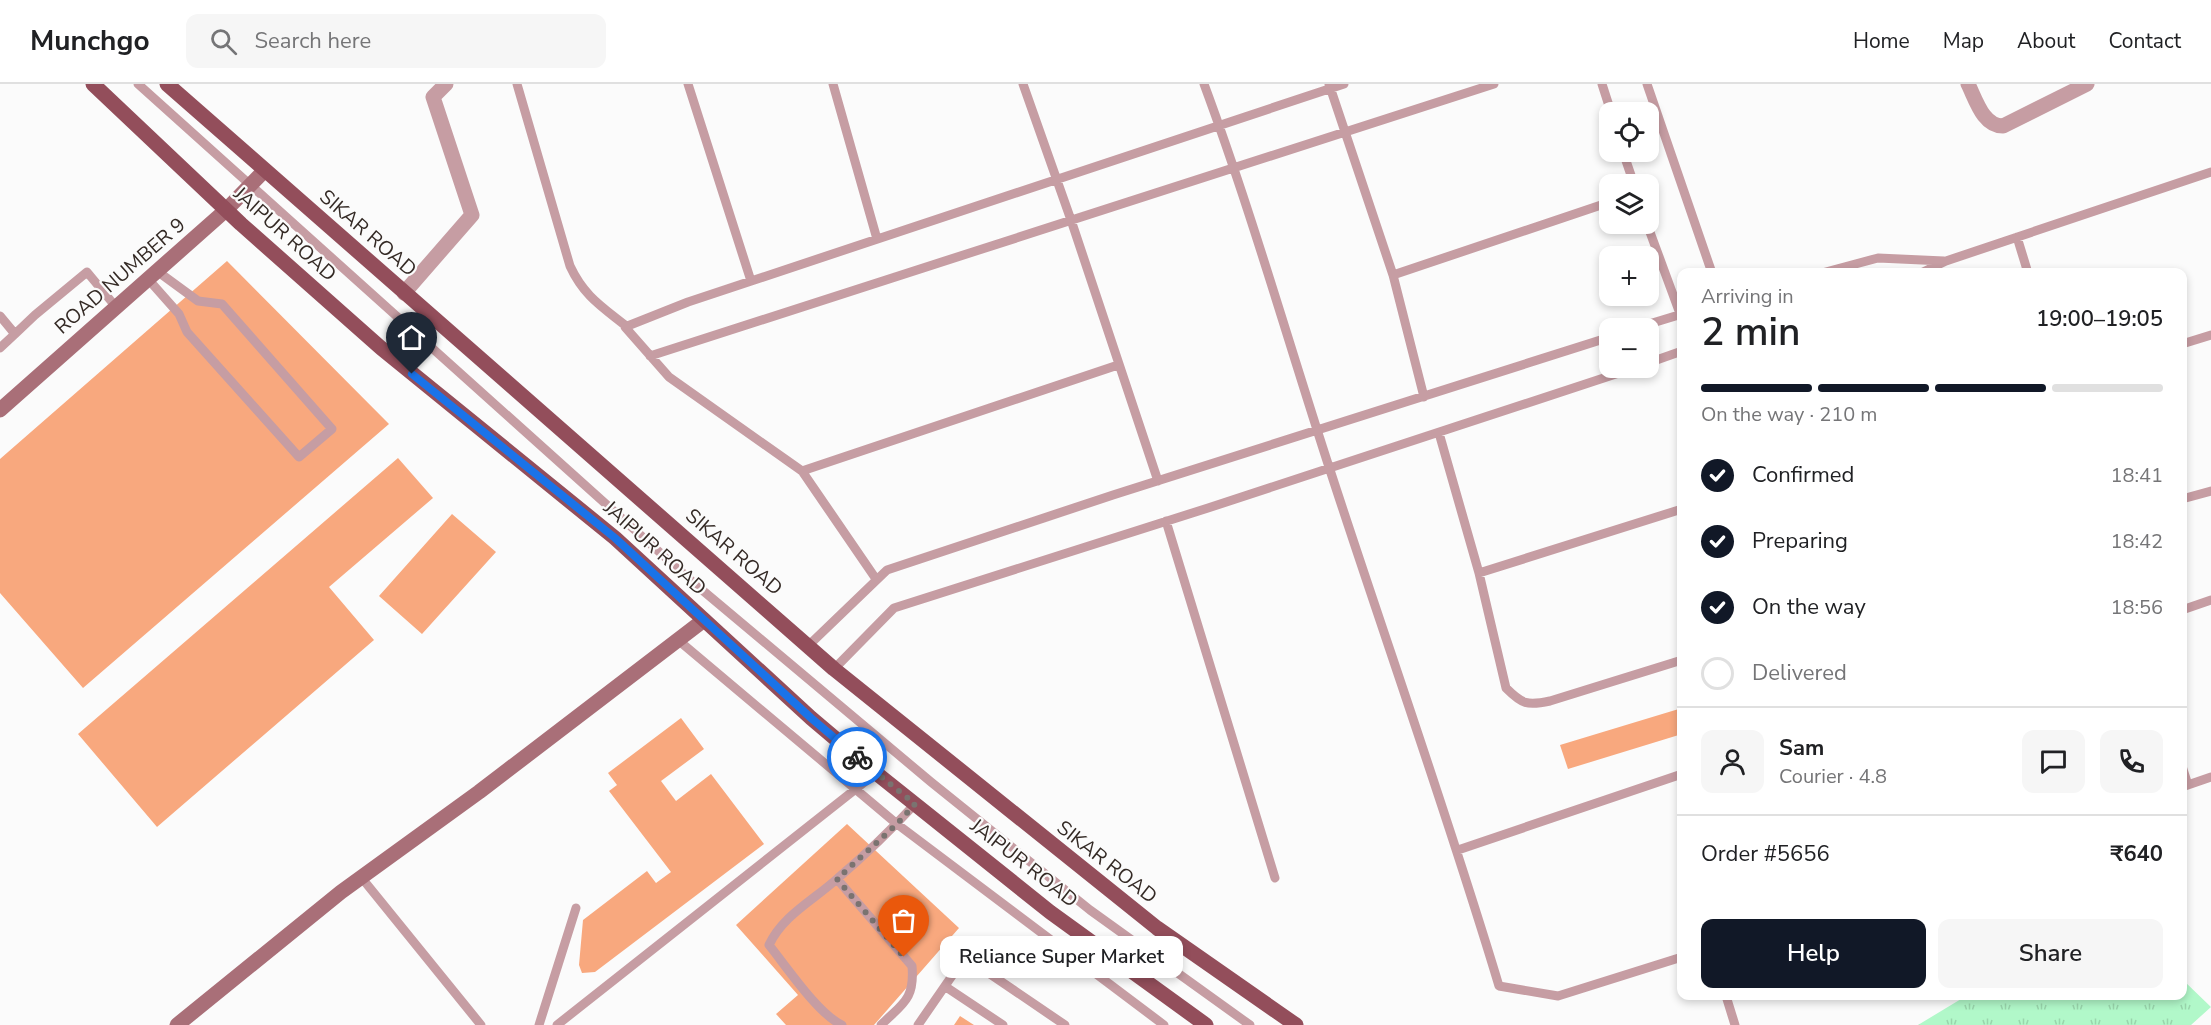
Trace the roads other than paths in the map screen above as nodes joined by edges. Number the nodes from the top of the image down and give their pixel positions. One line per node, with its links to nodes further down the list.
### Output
1 (93, 84): 26 (main road, JAIPUR ROAD)
2 (138, 84): 24 (lane)
3 (167, 84): 21 (main road, SIKAR ROAD)
4 (446, 84): 39 (street)
5 (517, 84): 45 (lane)
6 (688, 84): 38 (lane)
7 (833, 84): 30 (lane)
8 (1023, 84): 23 (lane)
9 (1204, 84): 18 (lane)
10 (1344, 84): 16 (lane)
11 (1494, 84): 19 (lane)
12 (1602, 84): 17 (lane)
13 (1647, 84): 32 (lane)
14 (1968, 84): 15 (street)
15 (2087, 84)
16 (1329, 86): 18 (lane); 19 (lane)
17 (1608, 102)
18 (1220, 125): 20 (lane); 23 (lane)
19 (1344, 132): 20 (lane); 37 (lane)
20 (1234, 168): 27 (lane); 58 (lane)
21 (264, 171): 24 (street, ROAD NUMBER 9); 39 (main road, SIKAR ROAD)
22 (2211, 171): 29 (lane)
23 (1057, 179): 27 (lane); 30 (lane)
24 (250, 185): 26 (street, ROAD NUMBER 9); 102 (lane)
25 (1599, 206): 37 (lane)
26 (226, 210): 36 (street, ROAD NUMBER 9); 71 (main road, JAIPUR ROAD)
27 (1071, 220): 52 (lane); 54 (lane)
28 (1651, 234): 40 (lane)
29 (2017, 237): 31 (lane); 35 (lane)
30 (877, 239): 38 (lane)
31 (1946, 261): 33 (lane); 34 (lane)
32 (1710, 268)
33 (1841, 268)
34 (1931, 268)
35 (2026, 268)
36 (153, 275): 36 (lane); 41 (street, ROAD NUMBER 9)
37 (1393, 275): 56 (lane)
38 (751, 281): 45 (lane)
39 (404, 293): 73 (main road, SIKAR ROAD)
40 (1677, 305)
41 (116, 307): 46 (lane); 57 (street, ROAD NUMBER 9)
42 (0, 316): 46 (lane)
43 (1677, 317): 44 (lane)
44 (1659, 322)
45 (626, 326): 52 (lane)
46 (15, 334): 50 (lane)
47 (2211, 334): 49 (lane)
48 (1599, 341): 56 (lane)
49 (2187, 342)
50 (0, 348)
51 (1677, 353): 53 (lane)
52 (650, 356): 61 (lane)
53 (1659, 359)
54 (1118, 365): 61 (lane); 62 (lane)
55 (1604, 378): 59 (lane)
56 (1424, 398): 58 (lane)
57 (0, 410)
58 (1318, 431): 60 (lane); 62 (lane)
59 (1439, 433): 60 (lane); 67 (lane)
60 (1330, 469): 66 (lane); 83 (lane)
61 (802, 471): 68 (lane)
62 (1158, 481): 68 (lane)
63 (2211, 490): 64 (lane)
64 (2187, 497)
65 (1677, 511): 67 (lane)
66 (1166, 521): 75 (lane); 85 (lane)
67 (1479, 573): 74 (lane)
68 (876, 579): 73 (lane)
69 (2211, 600): 70 (lane)
70 (2187, 608)
71 (704, 620): 72 (street); 76 (main road, JAIPUR ROAD)
72 (678, 640): 80 (lane); 84 (street)
73 (808, 645): 75 (main road, SIKAR ROAD)
74 (1677, 662)
75 (834, 669): 103 (main road, SIKAR ROAD)
76 (876, 773): 80 (lane); 81 (main road, JAIPUR ROAD)
77 (1677, 776): 83 (lane)
78 (2211, 777): 79 (lane)
79 (2187, 786)
80 (855, 791): 82 (lane); 94 (lane)
81 (915, 804): 82 (lane); 101 (main road, JAIPUR ROAD)
82 (897, 824): 86 (lane); 100 (lane)
83 (1458, 850): 88 (lane)
84 (361, 877): 91 (street); 92 (lane)
85 (1275, 878)
86 (837, 879): 95 (lane); 96 (lane)
87 (576, 908): 93 (lane)
88 (1677, 959)
89 (946, 987): 97 (lane); 98 (lane); 99 (lane)
90 (1727, 1000): 104 (lane)
91 (177, 1025)
92 (481, 1025)
93 (539, 1025)
94 (557, 1025)
95 (842, 1025)
96 (881, 1025)
97 (918, 1025)
98 (1003, 1025)
99 (1065, 1025)
100 (1164, 1025)
101 (1206, 1025)
102 (1250, 1025)
103 (1296, 1025)
104 (1736, 1025)

